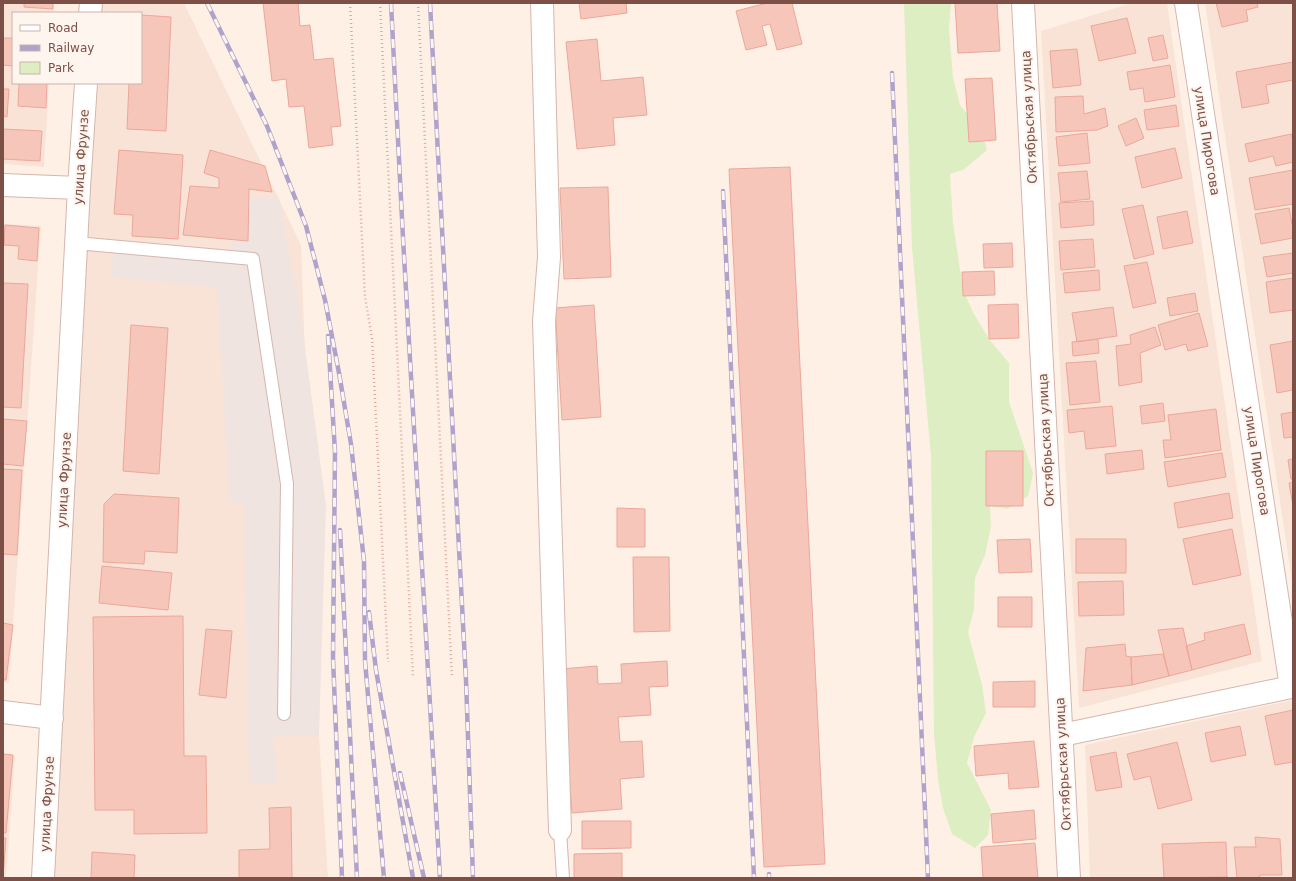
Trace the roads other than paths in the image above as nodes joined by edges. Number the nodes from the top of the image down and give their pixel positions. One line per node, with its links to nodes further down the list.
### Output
1 (542, 3): 12 (street)
2 (1023, 3): 11 (street, Октябрьская улица)
3 (1186, 3): 11 (street, улица Пирогова)
4 (86, 84): 6 (street, улица Фрунзе)
5 (3, 185): 6 (street)
6 (79, 188): 7 (street, улица Фрунзе)
7 (76, 243): 9 (lane); 10 (street, улица Фрунзе)
8 (3, 712): 10 (street)
9 (284, 714)
10 (52, 718): 13 (street, улица Фрунзе)
11 (1062, 735): 15 (street, Октябрьская улица)
12 (560, 830): 14 (lane)
13 (43, 878)
14 (563, 878)
15 (1069, 878)

